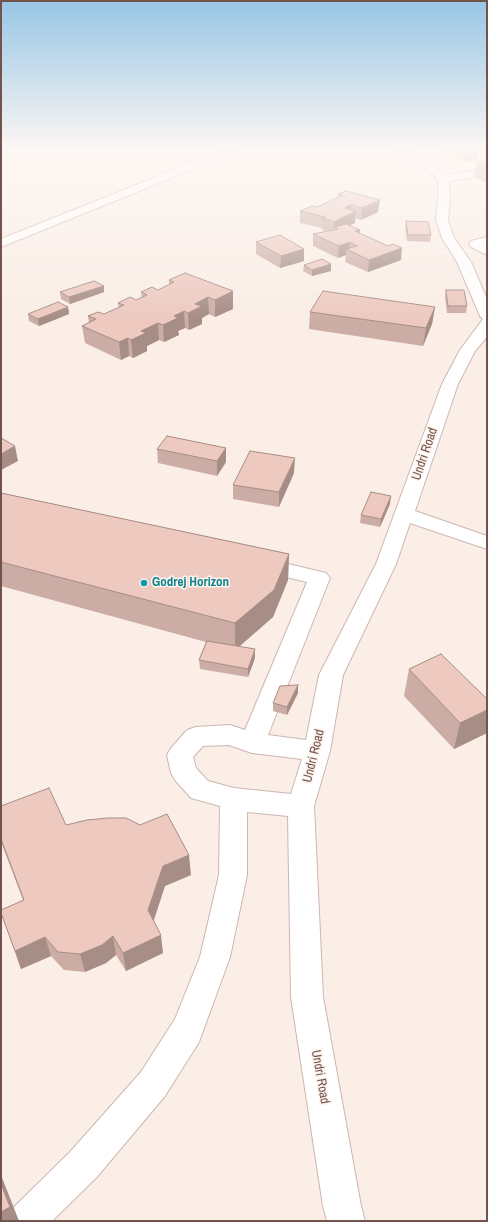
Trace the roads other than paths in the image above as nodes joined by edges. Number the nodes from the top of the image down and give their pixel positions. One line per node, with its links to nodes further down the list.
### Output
1 (93, 206): 4 (street)
2 (443, 206): 6 (street, Undri Road)
3 (487, 241): 5 (street)
4 (1, 243)
5 (487, 251)
6 (481, 287): 7 (street, Undri Road)
7 (486, 326): 8 (street, Undri Road)
8 (404, 514): 9 (street); 12 (street, Undri Road)
9 (487, 543)
10 (241, 560): 11 (street)
11 (252, 744): 12 (street); 13 (street)
12 (317, 751): 14 (street, Undri Road)
13 (234, 799): 14 (street); 15 (street)
14 (301, 806): 16 (street, Undri Road)
15 (26, 1221)
16 (346, 1221)

